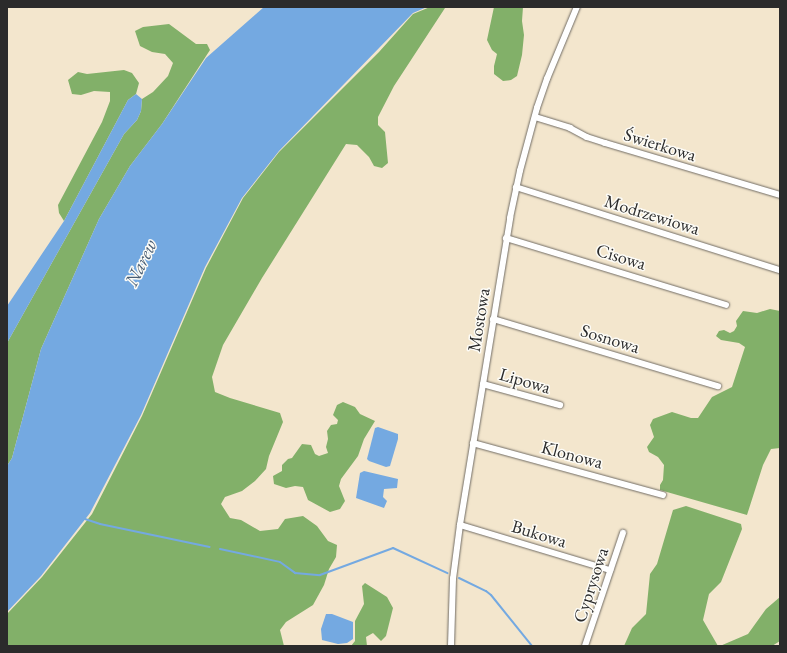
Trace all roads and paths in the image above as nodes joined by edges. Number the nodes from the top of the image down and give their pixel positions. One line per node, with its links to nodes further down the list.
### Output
1 (578, 7): 2 (street, Mostowa)
2 (534, 117): 3 (street, Mostowa); 4 (street, Świerkowa)
3 (516, 187): 5 (street, Mostowa); 6 (street, Modrzewiowa)
4 (780, 195)
5 (506, 238): 7 (street, Cisowa); 8 (street, Mostowa)
6 (780, 270)
7 (726, 305)
8 (493, 319): 9 (street, Mostowa); 10 (street, Sosnowa)
9 (483, 384): 11 (street, Lipowa); 12 (street, Mostowa)
10 (718, 386)
11 (560, 405)
12 (473, 443): 13 (street, Klonowa); 14 (street, Mostowa)
13 (663, 495)
14 (460, 525): 16 (street, Bukowa); 17 (street, Mostowa)
15 (623, 533): 16 (street, Cyprysowa)
16 (610, 570): 18 (street, Cyprysowa)
17 (451, 646)
18 (586, 646)

